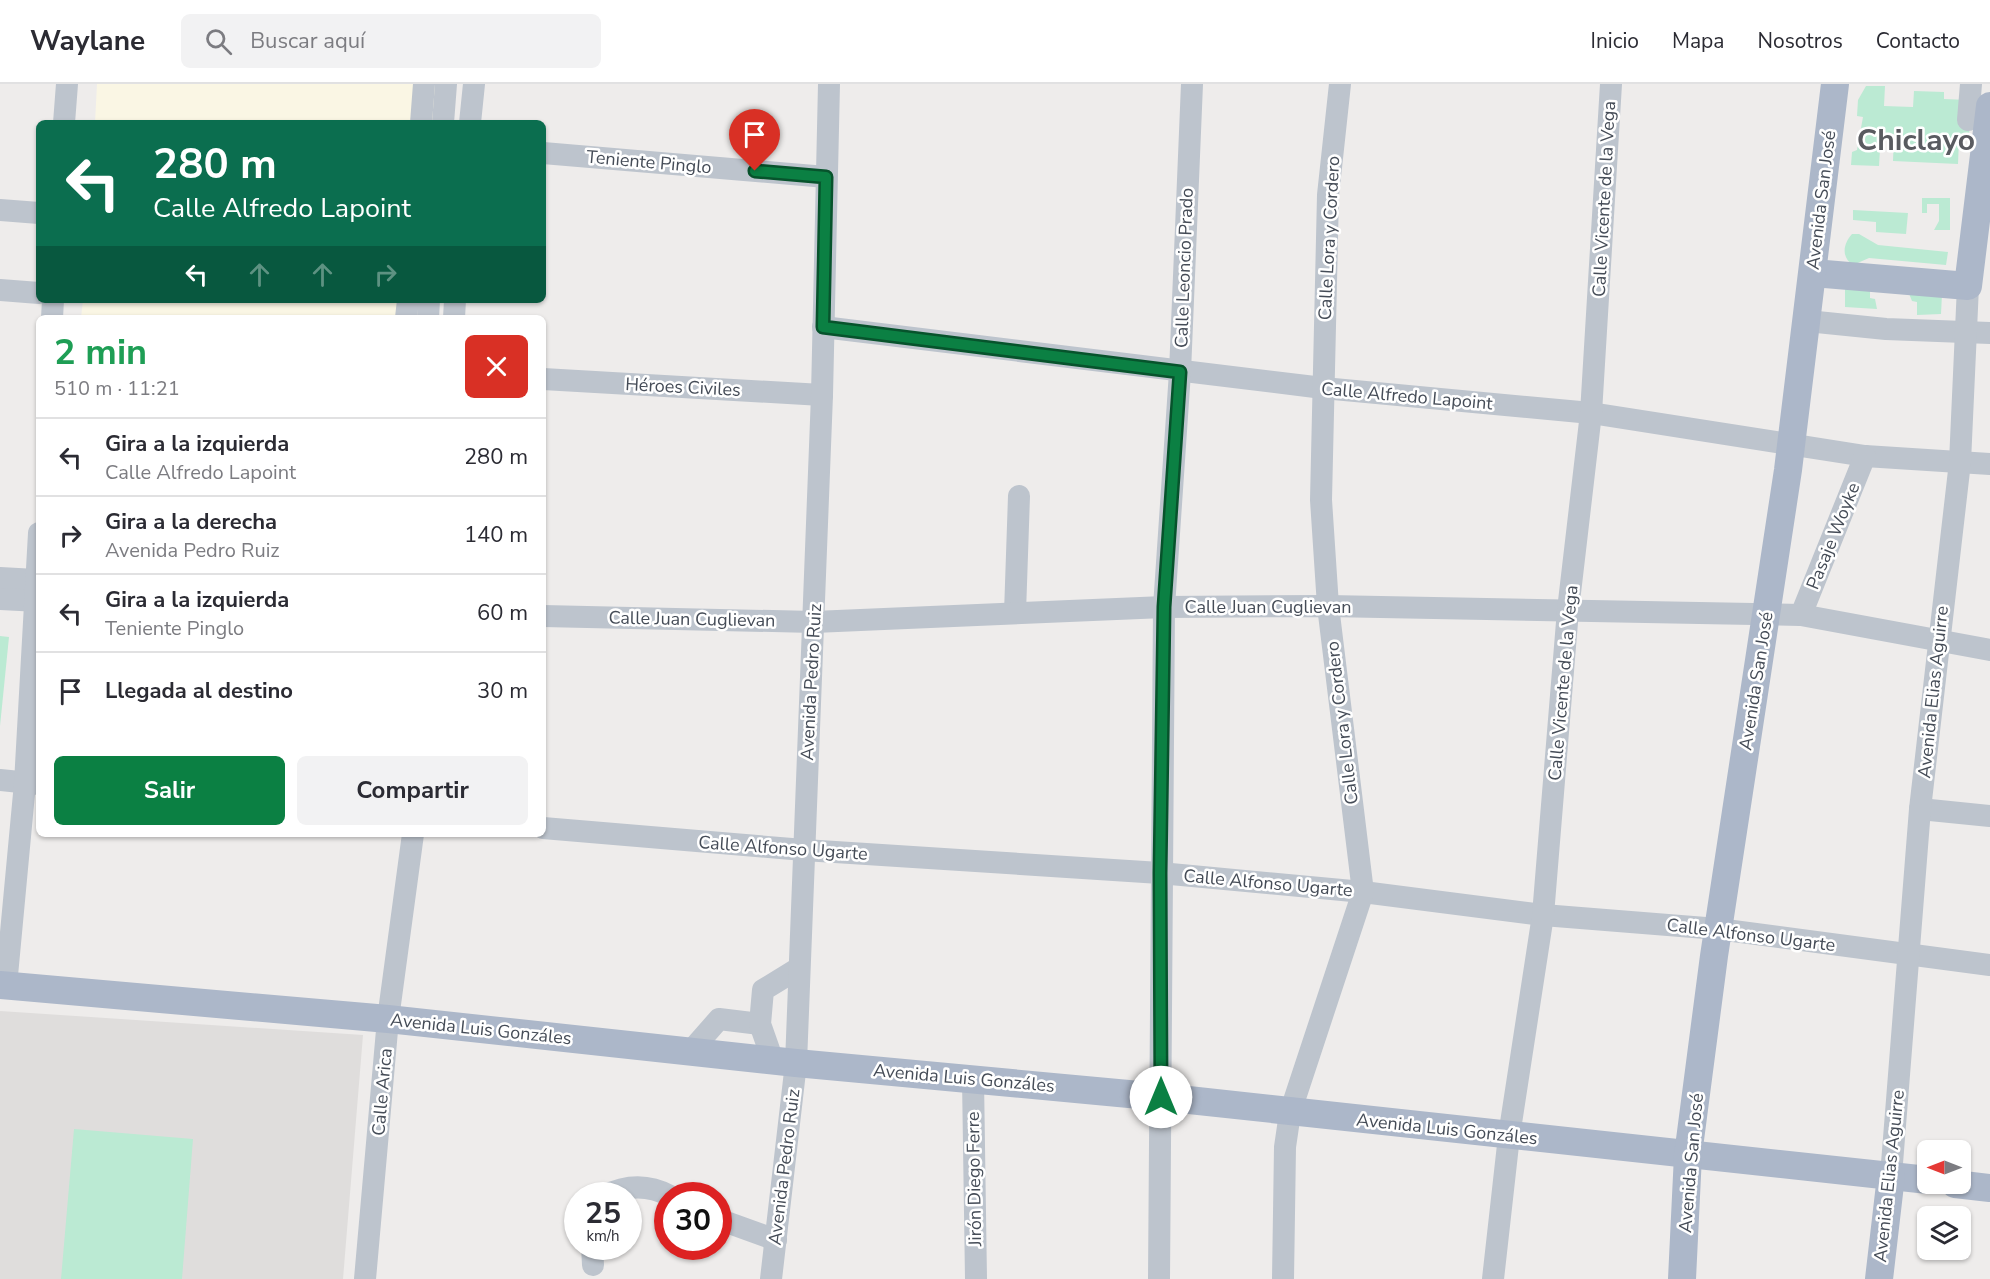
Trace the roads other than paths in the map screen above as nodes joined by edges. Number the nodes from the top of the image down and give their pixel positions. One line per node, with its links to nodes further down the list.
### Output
1 (67, 84): 12 (street)
2 (424, 84): 13 (street)
3 (446, 84): 14 (street)
4 (474, 84): 15 (street)
5 (828, 84): 17 (street, Avenida Pedro Ruiz)
6 (1192, 84): 28 (street, Calle Leoncio Prado)
7 (1340, 84): 30 (street, Calle Lora y Cordero)
8 (1611, 84): 32 (street, Calle Vicente de la Vega)
9 (1835, 84): 20 (main road, Avenida San José)
10 (1971, 84): 11 (street)
11 (1979, 113): 21 (main road, Avenida Elias Aguirre)
12 (64, 120)
13 (422, 120)
14 (443, 120)
15 (470, 120)
16 (546, 153): 17 (street, Teniente Pinglo)
17 (826, 177): 25 (street, Avenida Pedro Ruiz)
18 (0, 210): 19 (street)
19 (36, 213)
20 (1813, 273): 21 (main road); 24 (main road, Avenida San José)
21 (1968, 286): 26 (street, Avenida Elias Aguirre)
22 (0, 291): 23 (street)
23 (36, 293)
24 (1807, 321): 26 (street); 33 (main road, Avenida San José)
25 (823, 327): 28 (street, Calle Alfredo Lapoint); 31 (street, Avenida Pedro Ruiz)
26 (1966, 332): 27 (street); 35 (street, Avenida Elias Aguirre)
27 (1990, 333)
28 (1180, 372): 30 (street, Calle Alfredo Lapoint); 43 (street, Calle Leoncio Prado)
29 (546, 380): 31 (street, Héroes Civiles)
30 (1323, 388): 32 (street, Calle Alfredo Lapoint); 42 (street, Calle Lora y Cordero)
31 (822, 395): 49 (street, Avenida Pedro Ruiz)
32 (1592, 413): 33 (street, Calle Alfredo Lapoint); 44 (street, Calle Vicente de la Vega)
33 (1791, 443): 34 (street, Calle Alfredo Lapoint); 46 (main road, Avenida San José)
34 (1865, 456): 35 (street, Calle Alfredo Lapoint); 47 (street, Pasaje Woyke)
35 (1960, 462): 36 (street, Calle Alfredo Lapoint); 51 (street, Avenida Elias Aguirre)
36 (1990, 464)
37 (1019, 496): 45 (street)
38 (0, 578): 39 (street)
39 (36, 594)
40 (36, 594): 41 (street)
41 (0, 599)
42 (1328, 606): 43 (street, Calle Juan Cuglievan); 44 (street, Calle Juan Cuglievan); 61 (street, Calle Lora y Cordero)
43 (1164, 607): 45 (street, Calle Juan Cuglievan); 60 (street, Calle Leoncio Prado)
44 (1568, 610): 46 (street, Calle Juan Cuglievan); 62 (street, Calle Vicente de la Vega)
45 (1015, 614): 49 (street, Calle Juan Cuglievan)
46 (1766, 615): 47 (street, Calle Juan Cuglievan); 63 (main road, Avenida San José)
47 (1801, 615): 51 (street, Calle Juan Cuglievan)
48 (546, 616): 49 (street, Calle Juan Cuglievan)
49 (814, 622): 59 (street, Avenida Pedro Ruiz)
50 (36, 632): 54 (street)
51 (1939, 641): 52 (street, Calle Juan Cuglievan); 55 (street, Avenida Elias Aguirre)
52 (1990, 650)
53 (0, 780): 54 (street)
54 (32, 783): 67 (street)
55 (1920, 809): 56 (street); 64 (street, Avenida Elias Aguirre)
56 (1990, 816)
57 (546, 828): 59 (street, Calle Alfonso Ugarte)
58 (412, 837): 68 (street, Calle Arica)
59 (804, 850): 60 (street, Calle Alfonso Ugarte); 66 (street, Avenida Pedro Ruiz)
60 (1160, 873): 61 (street, Calle Alfonso Ugarte); 73 (street, Calle Leoncio Prado)
61 (1363, 892): 62 (street, Calle Alfonso Ugarte); 74 (street, Calle Lora y Cordero)
62 (1543, 915): 63 (street, Calle Alfonso Ugarte); 75 (street, Calle Vicente de la Vega)
63 (1718, 929): 64 (street, Calle Alfonso Ugarte); 76 (main road, Avenida San José)
64 (1909, 955): 65 (street, Calle Alfonso Ugarte); 77 (street, Avenida Elias Aguirre)
65 (1990, 965)
66 (799, 968): 69 (street); 71 (street, Avenida Pedro Ruiz)
67 (3, 986): 68 (main road, Avenida Luis Gonzáles)
68 (388, 1019): 70 (main road, Avenida Luis Gonzáles); 83 (street, Calle Arica)
69 (760, 1020): 70 (street); 71 (street); 71 (street)
70 (690, 1052): 71 (main road, Avenida Luis Gonzáles)
71 (789, 1054): 72 (main road, Avenida Luis Gonzáles); 82 (street, Avenida Pedro Ruiz)
72 (973, 1078): 73 (main road, Avenida Luis Gonzáles); 85 (street, Jirón Diego Ferre)
73 (1161, 1097): 74 (main road, Avenida Luis Gonzáles); 86 (street, Calle Leoncio Prado)
74 (1290, 1113): 75 (main road, Avenida Luis Gonzáles); 87 (street, Calle Lora y Cordero)
75 (1509, 1136): 76 (main road, Avenida Luis Gonzáles); 88 (street, Calle Vicente de la Vega)
76 (1688, 1155): 77 (main road, Avenida Luis Gonzáles); 89 (main road, Avenida San José)
77 (1891, 1176): 78 (main road, Avenida Luis Gonzáles); 90 (main road, Avenida Elias Aguirre)
78 (1917, 1179)
79 (1971, 1186): 80 (main road)
80 (1990, 1188)
81 (732, 1224): 82 (street)
82 (776, 1240): 84 (street, Avenida Pedro Ruiz)
83 (364, 1279)
84 (771, 1279)
85 (976, 1279)
86 (1159, 1279)
87 (1283, 1279)
88 (1493, 1279)
89 (1682, 1279)
90 (1879, 1279)

